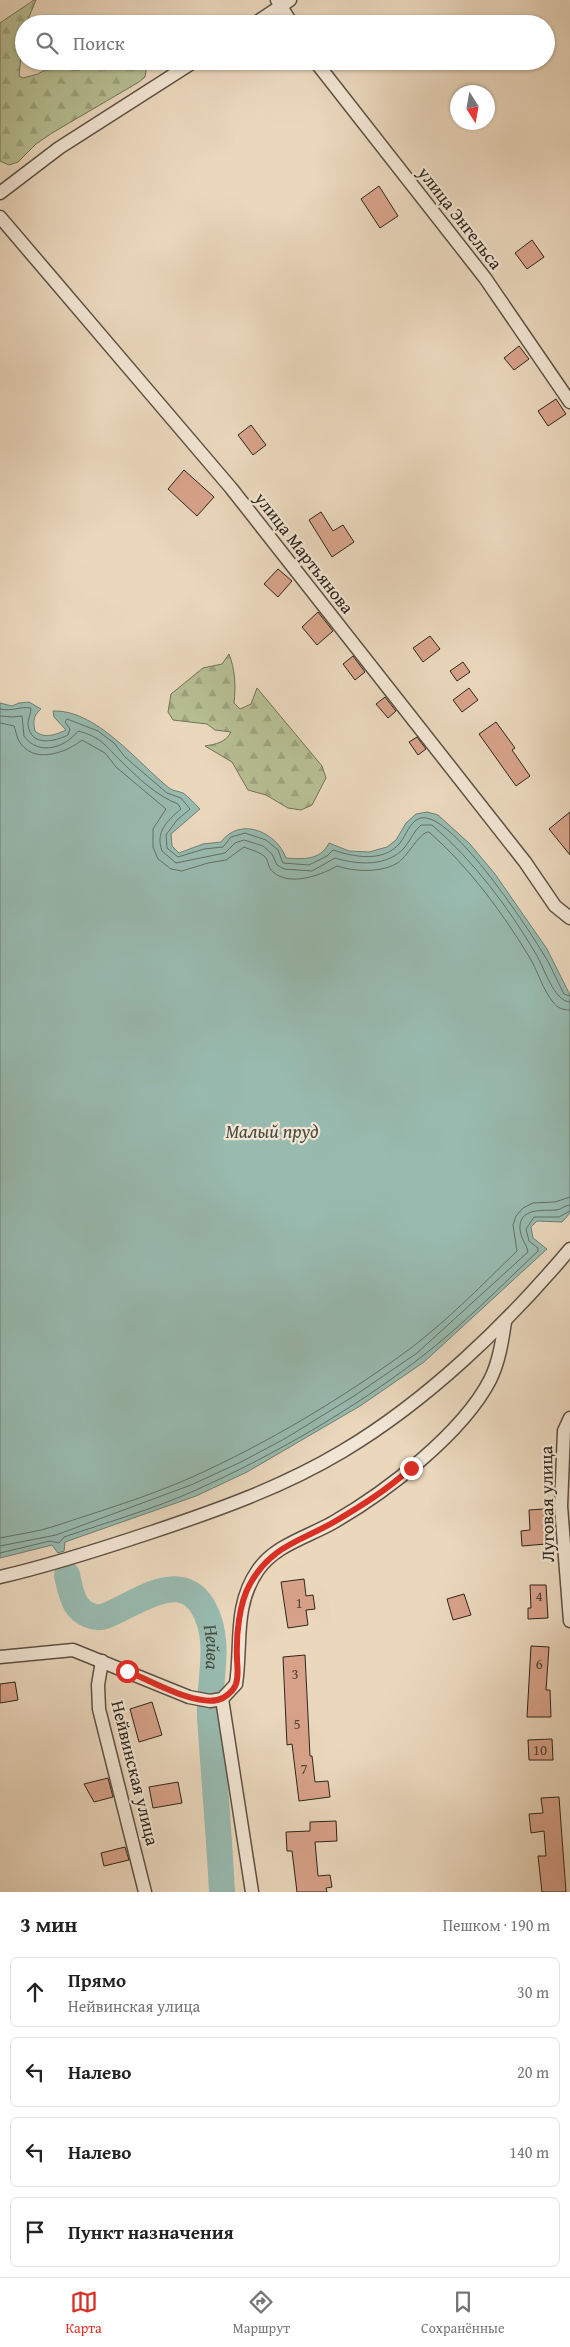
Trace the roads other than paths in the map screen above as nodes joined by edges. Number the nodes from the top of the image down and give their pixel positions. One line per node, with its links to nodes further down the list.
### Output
1 (283, 2): 2 (street); 3 (street)
2 (266, 15)
3 (288, 15)
4 (181, 70): 6 (street)
5 (322, 70): 8 (street, улица Энгельса)
6 (0, 193)
7 (0, 217): 9 (street, улица Мартьянова)
8 (570, 402)
9 (570, 918)
10 (570, 1249): 11 (street)
11 (505, 1322): 13 (street); 17 (street)
12 (570, 1418): 14 (street, Луговая улица)
13 (0, 1577)
14 (570, 1621)
15 (0, 1658): 16 (street, Нейвинская улица)
16 (102, 1661): 17 (street, Нейвинская улица); 18 (street, Нейвинская улица)
17 (222, 1699): 19 (street)
18 (145, 1892)
19 (252, 1892)

